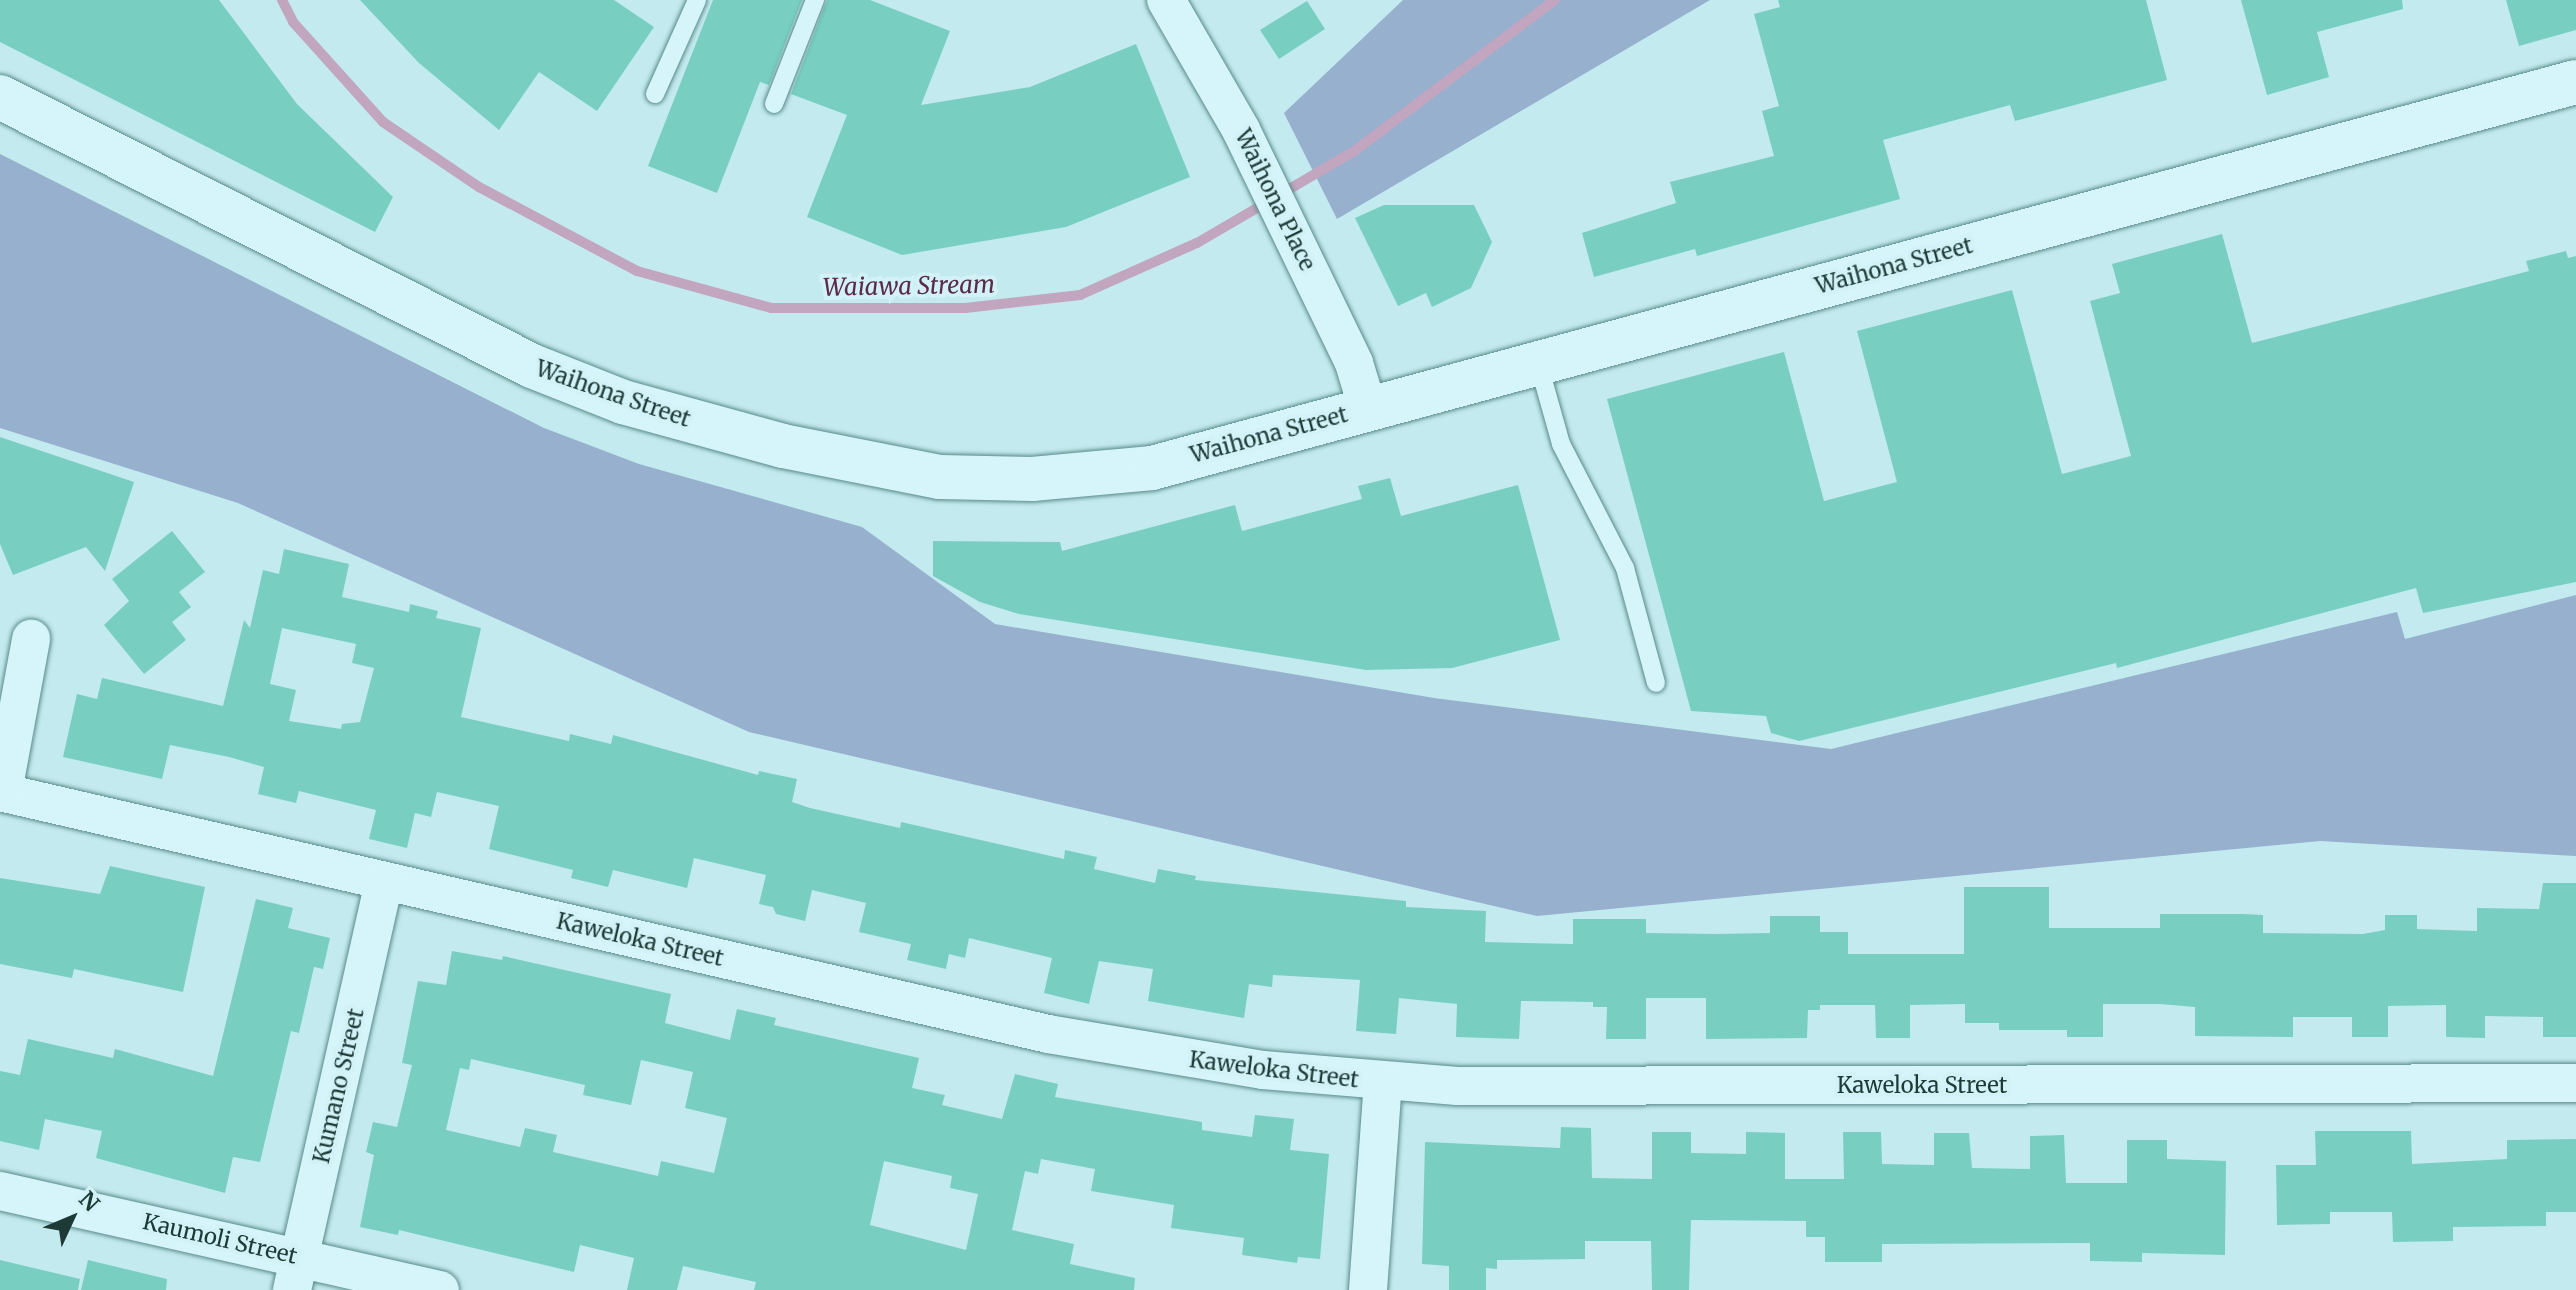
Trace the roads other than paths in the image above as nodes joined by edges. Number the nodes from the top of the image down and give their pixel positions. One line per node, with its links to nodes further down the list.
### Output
1 (697, 0): 5 (lane)
2 (815, 0): 7 (lane)
3 (1166, 0): 9 (street, Waihona Place)
4 (2576, 82): 8 (street, Waihona Street)
5 (655, 94)
6 (0, 97): 9 (street, Waihona Street)
7 (774, 104)
8 (1538, 362): 9 (street, Waihona Street); 11 (lane)
9 (1368, 409)
10 (31, 639): 12 (street, Kaweloka Street)
11 (1656, 683)
12 (1, 792): 13 (street, Kaweloka Street)
13 (384, 881): 14 (street, Kaweloka Street); 17 (street, Kumano Street)
14 (1383, 1083): 15 (street, Kaweloka Street); 19 (street)
15 (2576, 1083)
16 (0, 1191): 17 (street, Kaumoli Street)
17 (296, 1274): 18 (street, Kaumoli Street)
18 (440, 1290)
19 (1368, 1290)

